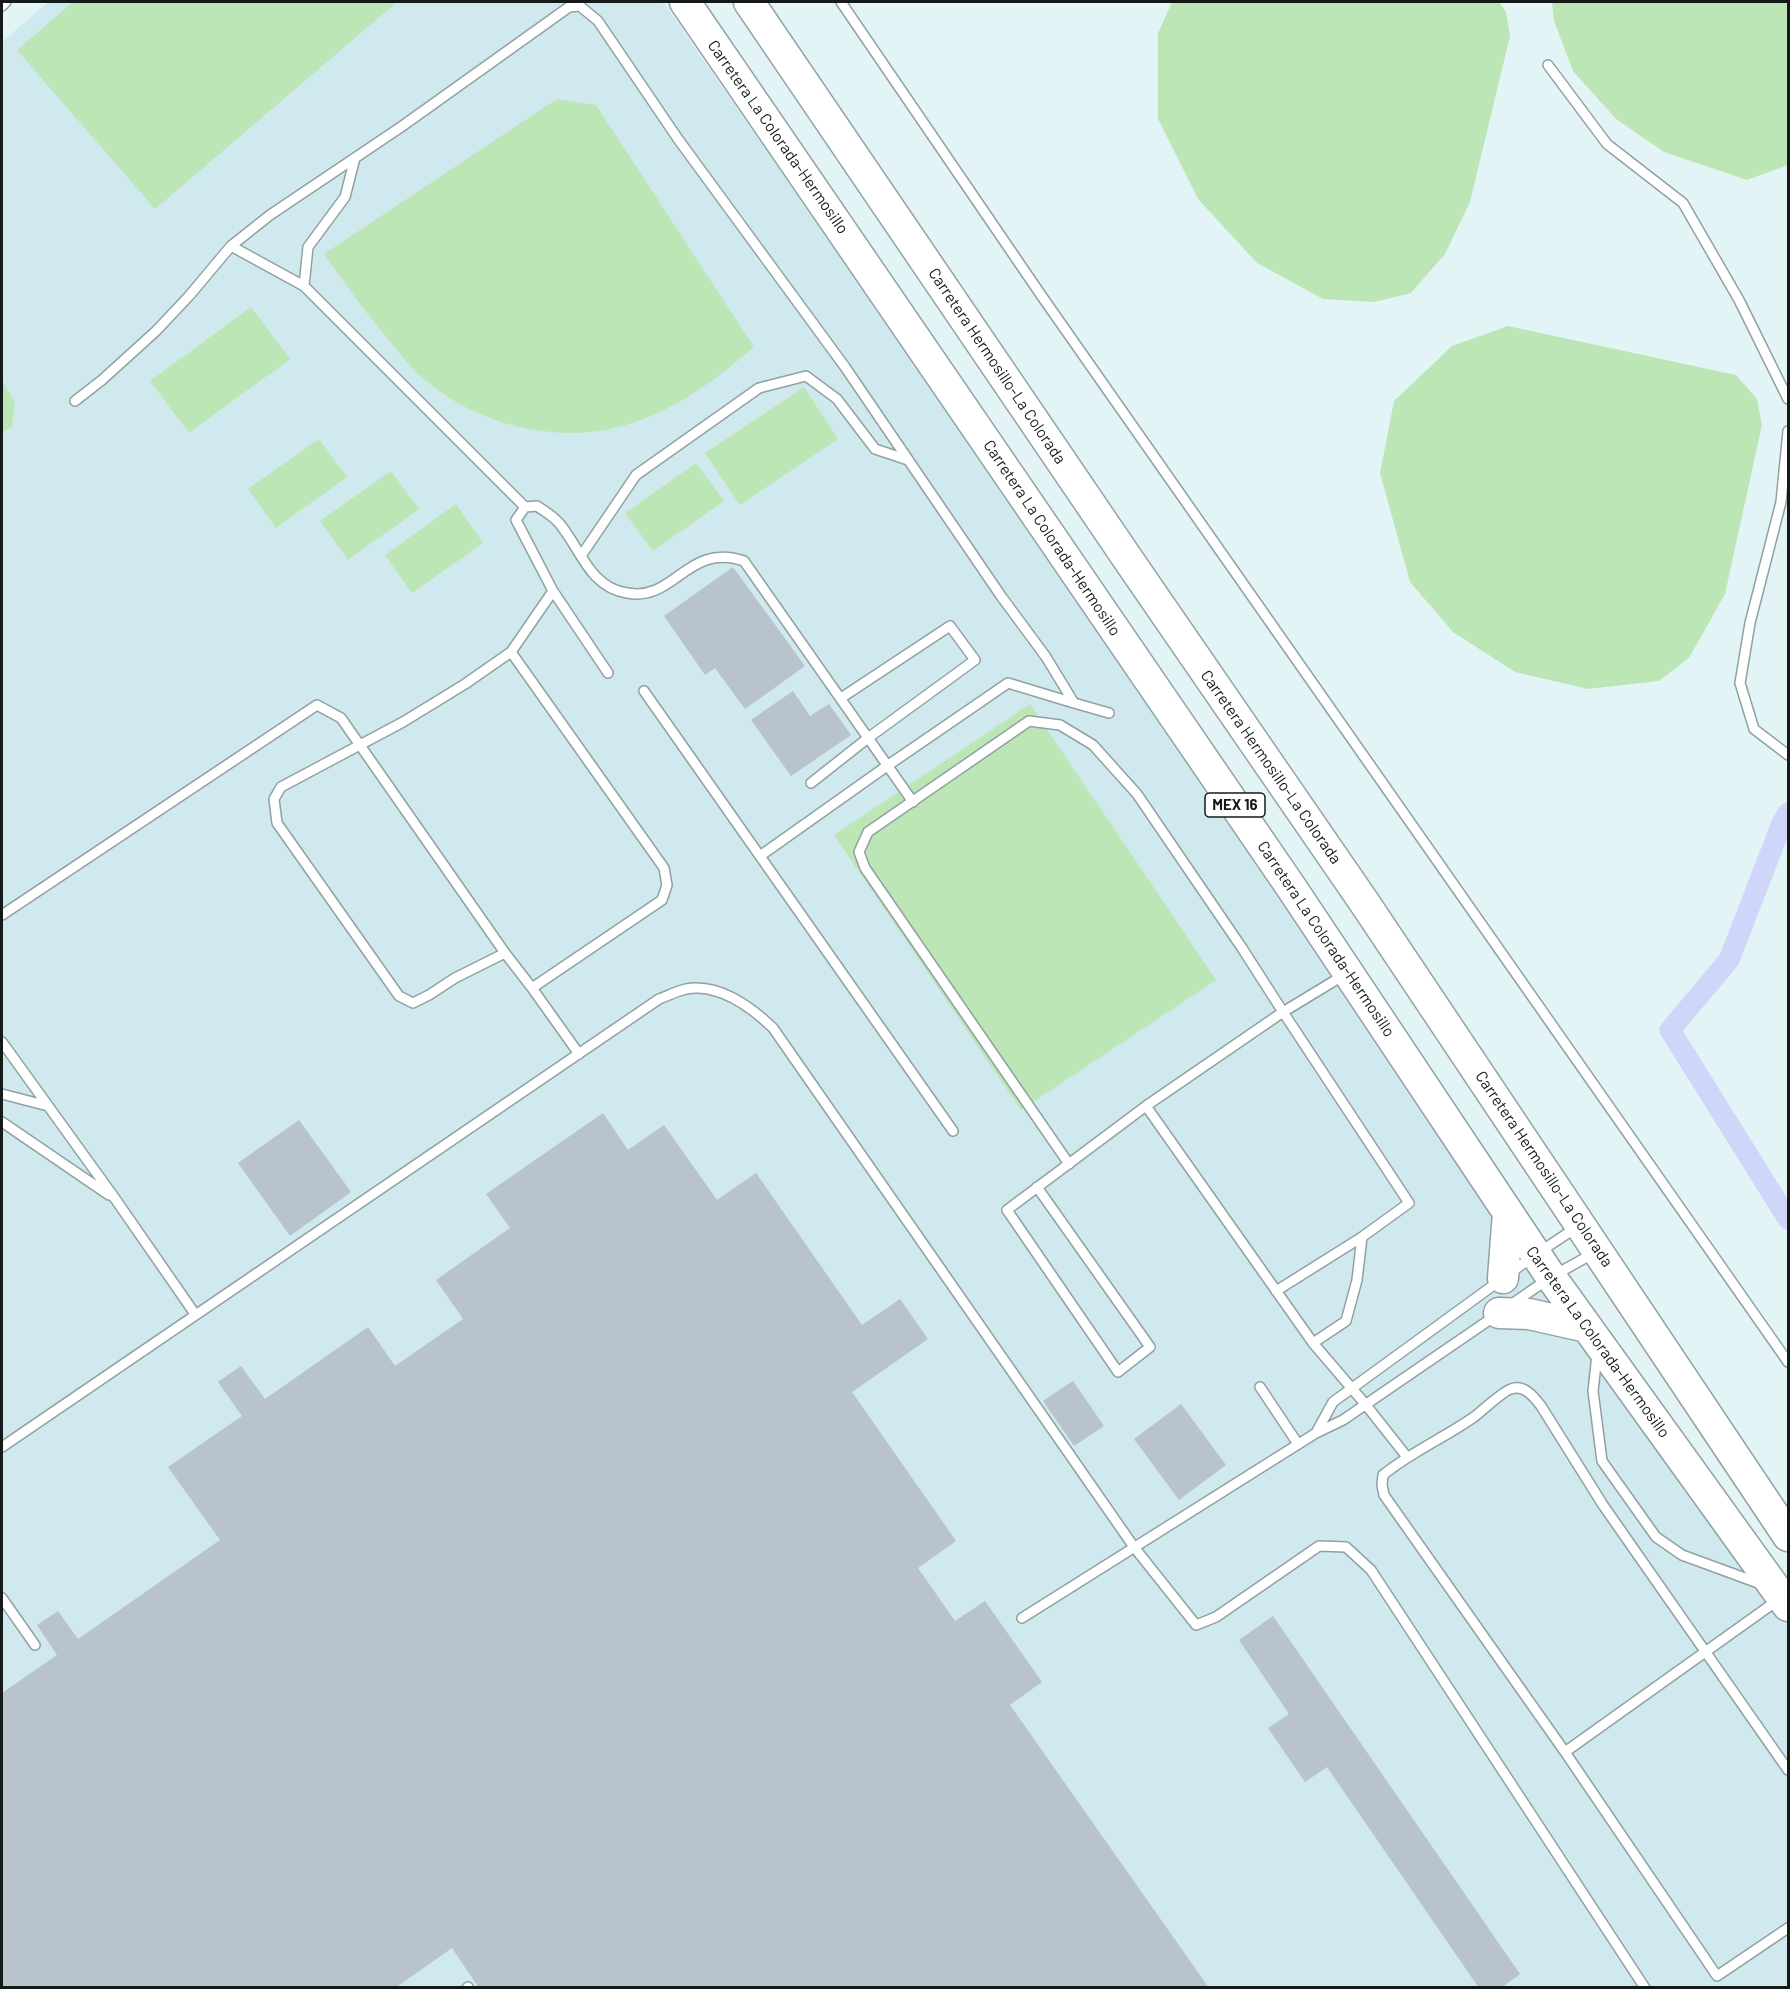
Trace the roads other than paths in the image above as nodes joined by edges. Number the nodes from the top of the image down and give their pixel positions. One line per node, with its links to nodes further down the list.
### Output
1 (6, 2): 5 (lane)
2 (685, 2): 32 (highway, Carretera La Colorada-Hermosillo / MEX 16)
3 (749, 2): 46 (highway, Carretera Hermosillo-La Colorada / MEX 16)
4 (841, 2): 56 (lane)
5 (2, 6)
6 (1548, 64): 10 (lane)
7 (355, 158): 8 (lane); 9 (lane); 13 (lane)
8 (231, 246): 9 (lane); 11 (lane)
9 (304, 286): 14 (lane)
10 (1788, 399)
11 (75, 401)
12 (1788, 431): 25 (lane)
13 (908, 460): 15 (lane); 21 (lane)
14 (525, 507): 15 (lane); 16 (lane)
15 (581, 556): 20 (lane)
16 (553, 591): 17 (lane); 18 (lane)
17 (511, 652): 24 (lane); 33 (lane)
18 (608, 674)
19 (644, 691): 29 (lane)
20 (840, 698): 23 (lane); 23 (lane)
21 (1074, 703): 22 (lane); 26 (lane)
22 (1109, 713)
23 (868, 738): 26 (lane); 27 (lane)
24 (360, 747): 30 (lane); 31 (lane); 31 (lane)
25 (1788, 755)
26 (887, 766): 28 (lane); 29 (lane)
27 (811, 783)
28 (913, 802): 34 (lane); 42 (lane)
29 (760, 856): 41 (lane)
30 (2, 915)
31 (505, 953): 33 (lane)
32 (1348, 973): 34 (lane); 45 (highway, Carretera La Colorada-Hermosillo / MEX 16)
33 (532, 988): 36 (lane)
34 (1283, 1012): 39 (lane); 47 (lane)
35 (2, 1042): 38 (lane)
36 (579, 1054): 53 (lane); 65 (lane)
37 (2, 1094): 38 (lane)
38 (48, 1106): 44 (lane)
39 (1146, 1106): 42 (lane); 51 (lane)
40 (2, 1122): 44 (lane)
41 (954, 1131)
42 (1068, 1164): 43 (lane)
43 (1037, 1187): 43 (lane)
44 (116, 1200): 53 (lane)
45 (1508, 1213): 49 (highway, Carretera La Colorada-Hermosillo / MEX 16); 50 (highway)
46 (1581, 1224): 48 (highway, Carretera Hermosillo-La Colorada / MEX 16); 49 (lane)
47 (1362, 1237): 51 (lane); 55 (lane)
48 (1598, 1250): 49 (lane); 64 (highway, Carretera Hermosillo-La Colorada / MEX 16)
49 (1543, 1266): 50 (lane); 52 (lane); 54 (highway, Carretera La Colorada-Hermosillo / MEX 16)
50 (1503, 1278): 58 (lane)
51 (1276, 1291): 55 (lane)
52 (1499, 1313): 54 (highway); 59 (lane)
53 (195, 1314): 62 (lane)
54 (1593, 1335): 66 (highway, Carretera La Colorada-Hermosillo / MEX 16); 66 (lane)
55 (1313, 1343): 58 (lane)
56 (1788, 1362)
57 (1260, 1387): 61 (lane)
58 (1351, 1389): 59 (lane); 60 (lane)
59 (1366, 1405): 60 (lane); 63 (lane)
60 (1316, 1433): 61 (lane)
61 (1298, 1444): 65 (lane)
62 (2, 1447)
63 (1407, 1457): 70 (lane); 71 (lane)
64 (1788, 1536)
65 (1134, 1547): 68 (lane); 74 (lane)
66 (1784, 1597): 70 (lane)
67 (2, 1598): 69 (lane)
68 (1022, 1618)
69 (35, 1645)
70 (1706, 1652): 71 (lane); 72 (lane)
71 (1565, 1752): 73 (lane)
72 (1788, 1770)
73 (1788, 1928)
74 (1645, 1988)

